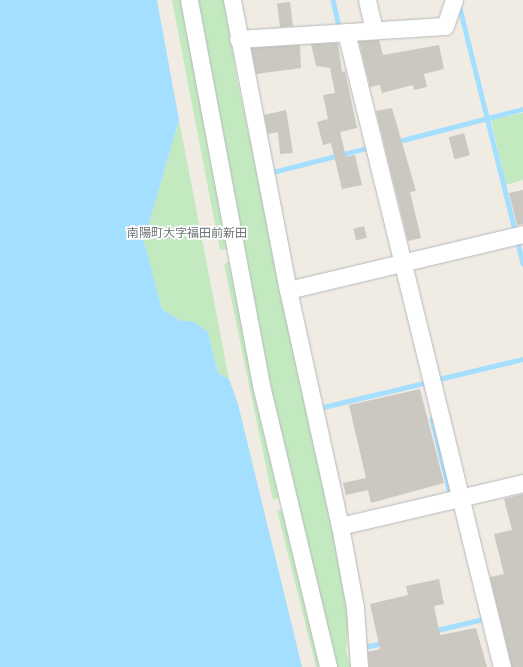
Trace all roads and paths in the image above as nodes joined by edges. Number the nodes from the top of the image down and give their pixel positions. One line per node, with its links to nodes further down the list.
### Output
1 (189, 0): 14 (street)
2 (232, 0): 7 (street)
3 (367, 0): 5 (street)
4 (455, 0): 5 (street)
5 (374, 30): 6 (street)
6 (346, 32): 7 (street); 9 (street)
7 (238, 39): 10 (street)
8 (523, 234): 9 (street)
9 (404, 263): 10 (street); 12 (street)
10 (288, 290): 13 (street)
11 (523, 483): 12 (street)
12 (459, 498): 13 (street); 16 (street)
13 (340, 526): 15 (street)
14 (328, 667)
15 (358, 667)
16 (502, 667)

